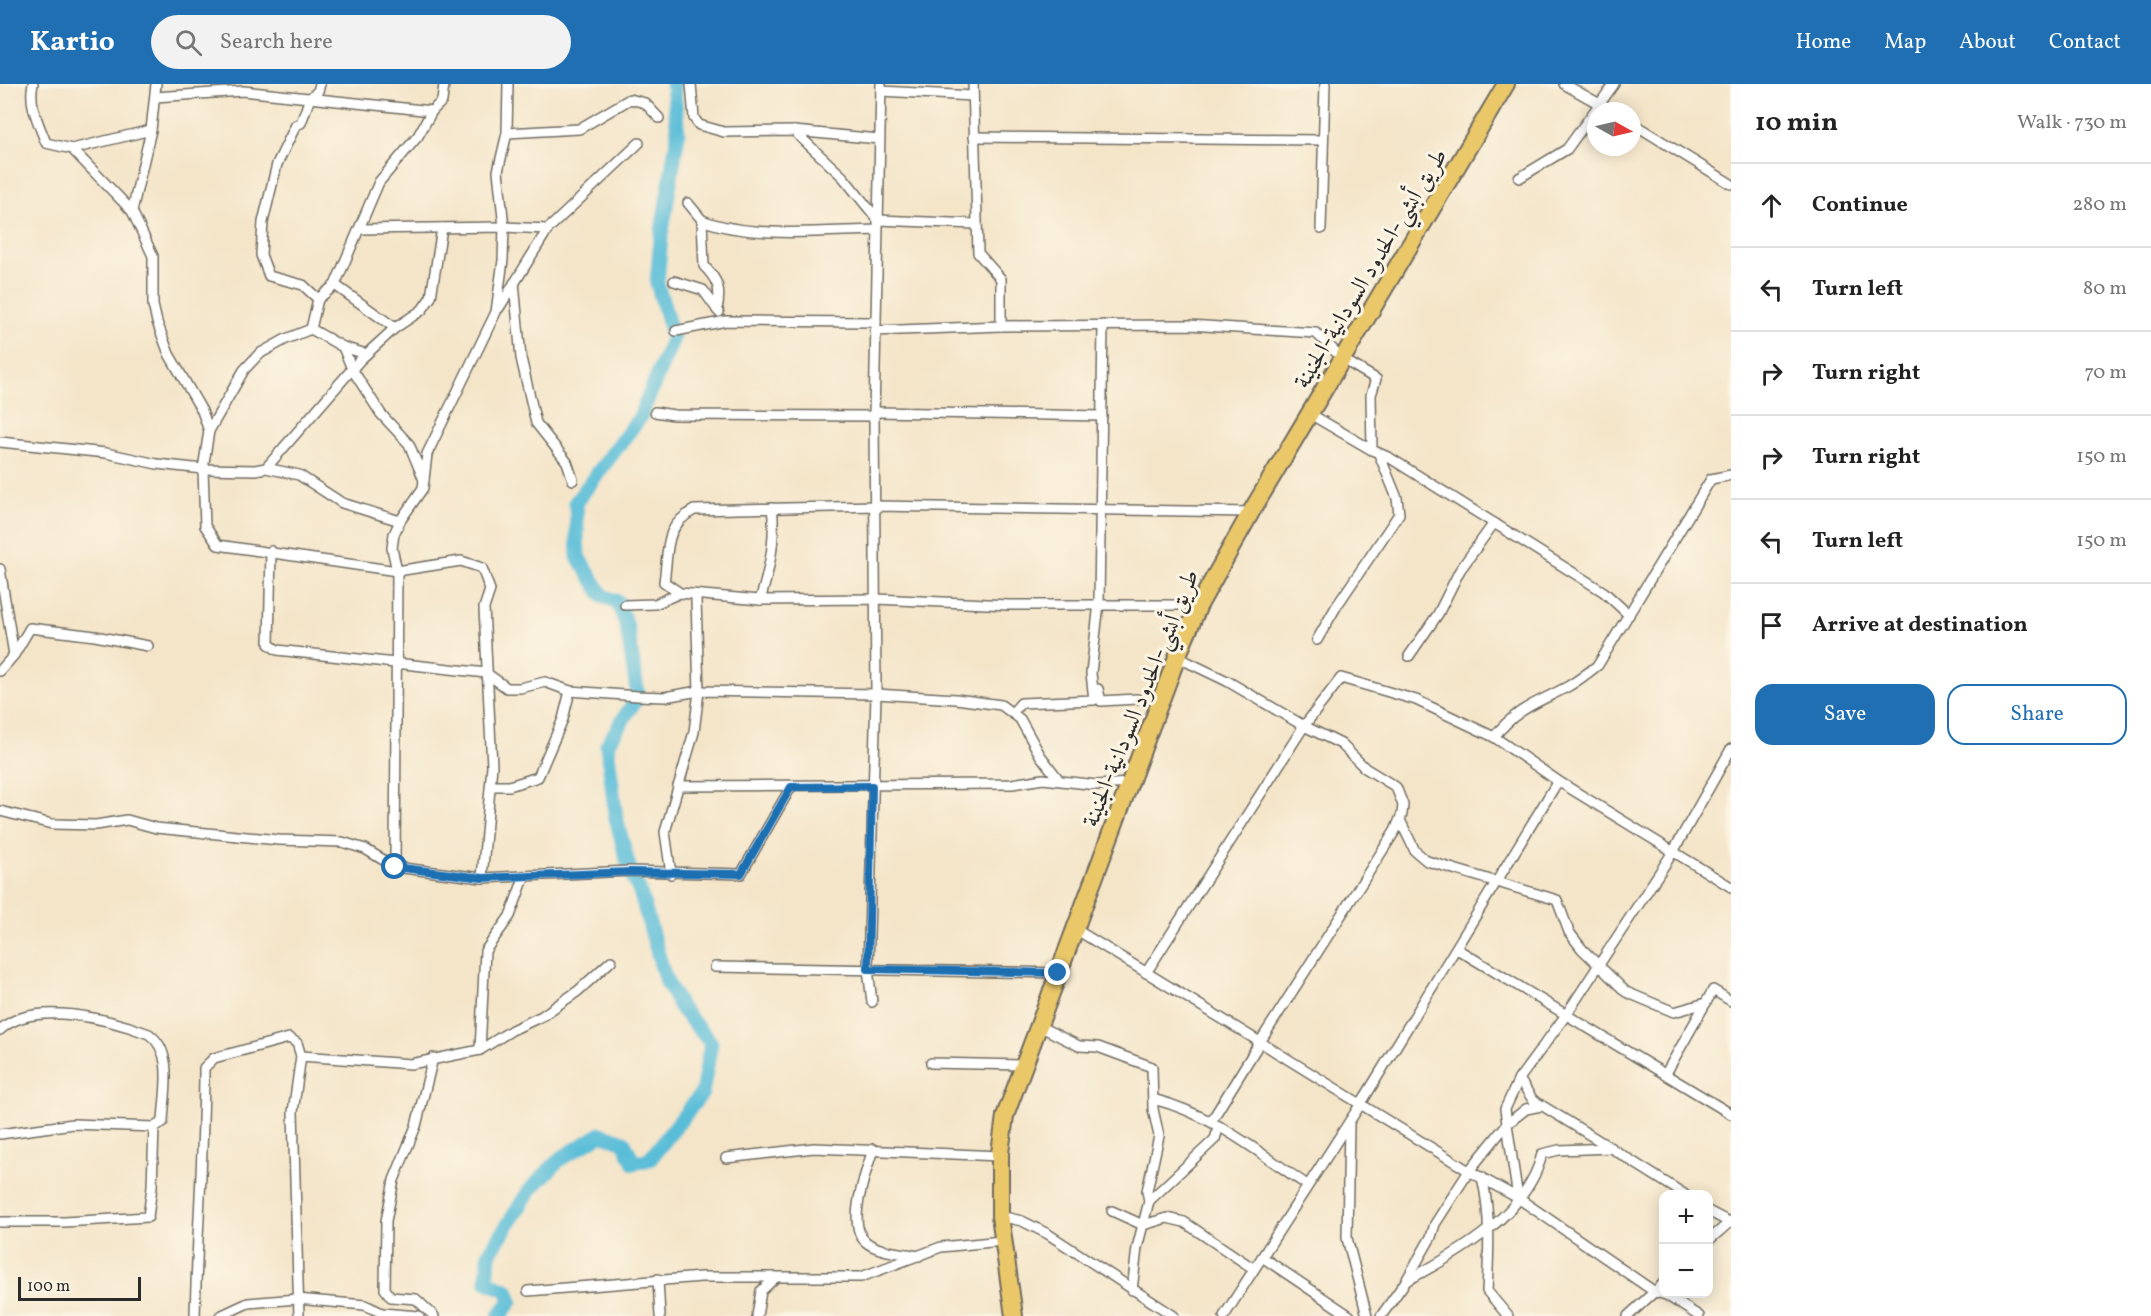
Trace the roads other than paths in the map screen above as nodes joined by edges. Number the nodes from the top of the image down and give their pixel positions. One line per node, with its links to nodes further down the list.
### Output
1 (33, 84): 29 (street)
2 (156, 84): 15 (street)
3 (320, 84): 16 (street)
4 (444, 84): 18 (street)
5 (508, 84): 24 (street)
6 (691, 84): 23 (street)
7 (973, 84): 14 (street)
8 (1325, 84): 27 (street)
9 (1506, 84): 57 (highway, طريق أبشي-الحدود السودانية-الجنينة)
10 (1518, 84): 57 (highway)
11 (1564, 84): 17 (street)
12 (1614, 84): 17 (street)
13 (881, 88): 14 (street); 26 (street)
14 (973, 96): 25 (street)
15 (155, 97): 16 (street); 22 (street)
16 (310, 98): 18 (street); 45 (street)
17 (1598, 102)
18 (432, 111): 39 (street)
19 (659, 118): 24 (street)
20 (1587, 119): 30 (street)
21 (1641, 129): 31 (street)
22 (151, 130): 29 (street); 33 (street)
23 (794, 131): 26 (street); 36 (street)
24 (507, 134): 37 (street)
25 (974, 137): 27 (street); 35 (street)
26 (879, 139): 36 (street)
27 (1322, 141): 40 (street)
28 (639, 143): 41 (street)
29 (72, 149): 33 (street)
30 (1519, 178)
31 (1731, 184)
32 (688, 203): 34 (street)
33 (132, 211): 63 (street)
34 (702, 220): 36 (street); 46 (street)
35 (976, 224): 36 (street); 51 (street)
36 (878, 225): 50 (street)
37 (504, 227): 38 (street); 41 (street); 47 (street)
38 (442, 228): 39 (street); 52 (street)
39 (359, 229): 44 (street)
40 (1321, 229)
41 (548, 230): 43 (street)
42 (674, 281): 46 (street)
43 (514, 283): 47 (street); 69 (street)
44 (335, 285): 45 (street); 52 (street)
45 (318, 299): 53 (street)
46 (717, 310): 48 (street)
47 (496, 312): 70 (street)
48 (726, 321): 50 (street); 54 (street)
49 (1103, 325): 51 (street); 57 (street); 61 (street)
50 (875, 326): 51 (street); 60 (street)
51 (1001, 326)
52 (395, 328): 56 (street)
53 (311, 329): 55 (street); 63 (street)
54 (676, 331)
55 (343, 347): 56 (street); 58 (street)
56 (366, 354): 58 (street)
57 (1347, 362): 62 (highway); 65 (street); 74 (highway, طريق أبشي-الحدود السودانية-الجنينة)
58 (352, 369): 66 (street); 70 (street)
59 (655, 412): 60 (street)
60 (875, 414): 61 (street); 71 (street)
61 (1102, 416): 73 (street)
62 (1317, 418): 65 (street); 80 (highway)
63 (209, 431): 67 (street)
64 (0, 442): 67 (street)
65 (1376, 452): 76 (street); 89 (street)
66 (266, 468): 67 (street); 75 (street)
67 (202, 469): 77 (street)
68 (1731, 476): 88 (street)
69 (573, 480)
70 (425, 482): 75 (street)
71 (876, 506): 72 (street); 73 (street); 82 (street)
72 (772, 508): 81 (street); 84 (street)
73 (1101, 509): 74 (street); 85 (street)
74 (1251, 512): 80 (highway, طريق أبشي-الحدود السودانية-الجنينة)
75 (400, 521): 79 (street)
76 (1494, 523): 88 (street); 93 (street)
77 (271, 551): 79 (street); 95 (street)
78 (0, 569): 92 (street)
79 (397, 571): 95 (street); 97 (street)
80 (1221, 573): 86 (highway, طريق أبشي-الحدود السودانية-الجنينة); 94 (highway)
81 (680, 593): 84 (street); 87 (street)
82 (876, 599): 84 (street); 85 (street); 100 (street)
83 (696, 600): 99 (street)
84 (760, 600)
85 (1099, 603): 86 (street); 90 (street)
86 (1199, 605): 94 (highway, طريق أبشي-الحدود السودانية-الجنينة)
87 (625, 606)
88 (1629, 615): 105 (street)
89 (1317, 640)
90 (1095, 642): 101 (street); 102 (street)
91 (148, 646): 92 (street)
92 (14, 655): 96 (street)
93 (1409, 656)
94 (1181, 659): 103 (highway, طريق أبشي-الحدود السودانية-الجنينة); 104 (street)
95 (396, 662): 97 (street); 117 (street)
96 (0, 671)
97 (486, 673): 98 (street); 110 (street)
98 (570, 691): 99 (street); 110 (street)
99 (699, 692): 100 (street); 111 (street)
100 (876, 694): 102 (street); 112 (street)
101 (1137, 699)
102 (1013, 712): 107 (street)
103 (1156, 724): 109 (highway, طريق أبشي-الحدود السودانية-الجنينة); 123 (highway)
104 (1304, 726): 105 (street); 115 (street); 130 (street)
105 (1494, 737): 108 (street)
106 (1731, 749): 116 (street)
107 (1059, 780): 109 (street); 112 (street)
108 (1558, 781): 116 (street); 121 (street)
109 (1130, 783): 129 (highway, طريق أبشي-الحدود السودانية-الجنينة)
110 (492, 786): 119 (street)
111 (678, 786): 113 (street); 118 (street)
112 (872, 786): 113 (street); 128 (street)
113 (791, 787): 118 (street)
114 (0, 811): 117 (street)
115 (1400, 820): 121 (street); 137 (street)
116 (1673, 852): 122 (street); 126 (street)
117 (395, 867): 119 (street)
118 (671, 874): 120 (street)
119 (482, 878): 120 (street)
120 (525, 878): 138 (street)
121 (1498, 883): 124 (street); 126 (street)
122 (1731, 887)
123 (1080, 932): 129 (highway); 130 (street)
124 (1457, 949): 134 (street); 146 (street)
125 (611, 961): 138 (street)
126 (1598, 965): 133 (street); 134 (street)
127 (715, 967): 128 (street)
128 (868, 969): 129 (street); 132 (street)
129 (1061, 973): 135 (highway); 142 (highway, طريق أبشي-الحدود السودانية-الجنينة)
130 (1146, 973): 137 (street)
131 (1731, 1001): 133 (street)
132 (872, 1002)
133 (1706, 1003): 143 (street)
134 (1566, 1015): 143 (street); 144 (street)
135 (1045, 1029): 145 (street); 156 (highway)
136 (0, 1030): 152 (street)
137 (1260, 1042): 146 (street); 150 (street)
138 (480, 1050): 140 (street)
139 (301, 1056): 140 (street); 184 (street); 185 (street)
140 (433, 1058): 189 (street)
141 (931, 1063): 142 (street)
142 (1022, 1065): 156 (highway, طريق أبشي-الحدود السودانية-الجنينة)
143 (1665, 1075): 148 (street)
144 (1520, 1079): 147 (street); 151 (street)
145 (1153, 1099): 150 (street); 163 (street)
146 (1362, 1102): 149 (street); 158 (street)
147 (1541, 1106): 151 (street); 154 (street)
148 (1731, 1114)
149 (1349, 1122): 160 (street); 196 (street)
150 (1215, 1123): 160 (street); 163 (street)
151 (1507, 1124): 158 (street); 162 (street)
152 (154, 1127): 153 (street); 167 (street)
153 (0, 1134)
154 (1611, 1148): 161 (street); 162 (street)
155 (873, 1149): 156 (street); 157 (street); 173 (street)
156 (1003, 1155): 166 (highway, طريق أبشي-الحدود السودانية-الجنينة)
157 (726, 1158)
158 (1469, 1171): 159 (street); 178 (street)
159 (1482, 1176): 162 (street); 170 (street)
160 (1307, 1185): 174 (street)
161 (1677, 1190)
162 (1518, 1198): 170 (street); 183 (street)
163 (1149, 1201): 169 (street)
164 (1112, 1211): 169 (street)
165 (1713, 1214): 168 (street)
166 (1005, 1217): 172 (highway, طريق أبشي-الحدود السودانية-الجنينة); 179 (highway); 181 (street)
167 (0, 1222)
168 (1730, 1223): 171 (street)
169 (1143, 1225): 175 (street); 181 (street)
170 (1489, 1229): 178 (street); 198 (street)
171 (1713, 1237)
172 (1002, 1241): 173 (street); 179 (highway, طريق أبشي-الحدود السودانية-الجنينة)
173 (919, 1256): 176 (street)
174 (1262, 1257): 175 (street); 195 (street)
175 (1254, 1269): 194 (street)
176 (776, 1277): 177 (street); 191 (street)
177 (658, 1279): 182 (street); 190 (street)
178 (1406, 1281): 197 (street)
179 (1011, 1282): 192 (highway)
180 (1659, 1288): 183 (street)
181 (1132, 1290): 193 (street)
182 (528, 1291)
183 (1655, 1292): 199 (street); 200 (street)
184 (297, 1299): 186 (street); 187 (street); 188 (street)
185 (195, 1316)
186 (220, 1316)
187 (299, 1316)
188 (419, 1316)
189 (434, 1316)
190 (660, 1316)
191 (757, 1316)
192 (1014, 1316)
193 (1174, 1316)
194 (1224, 1316)
195 (1350, 1316)
196 (1367, 1316)
197 (1381, 1316)
198 (1508, 1316)
199 (1628, 1316)
200 (1699, 1316)

